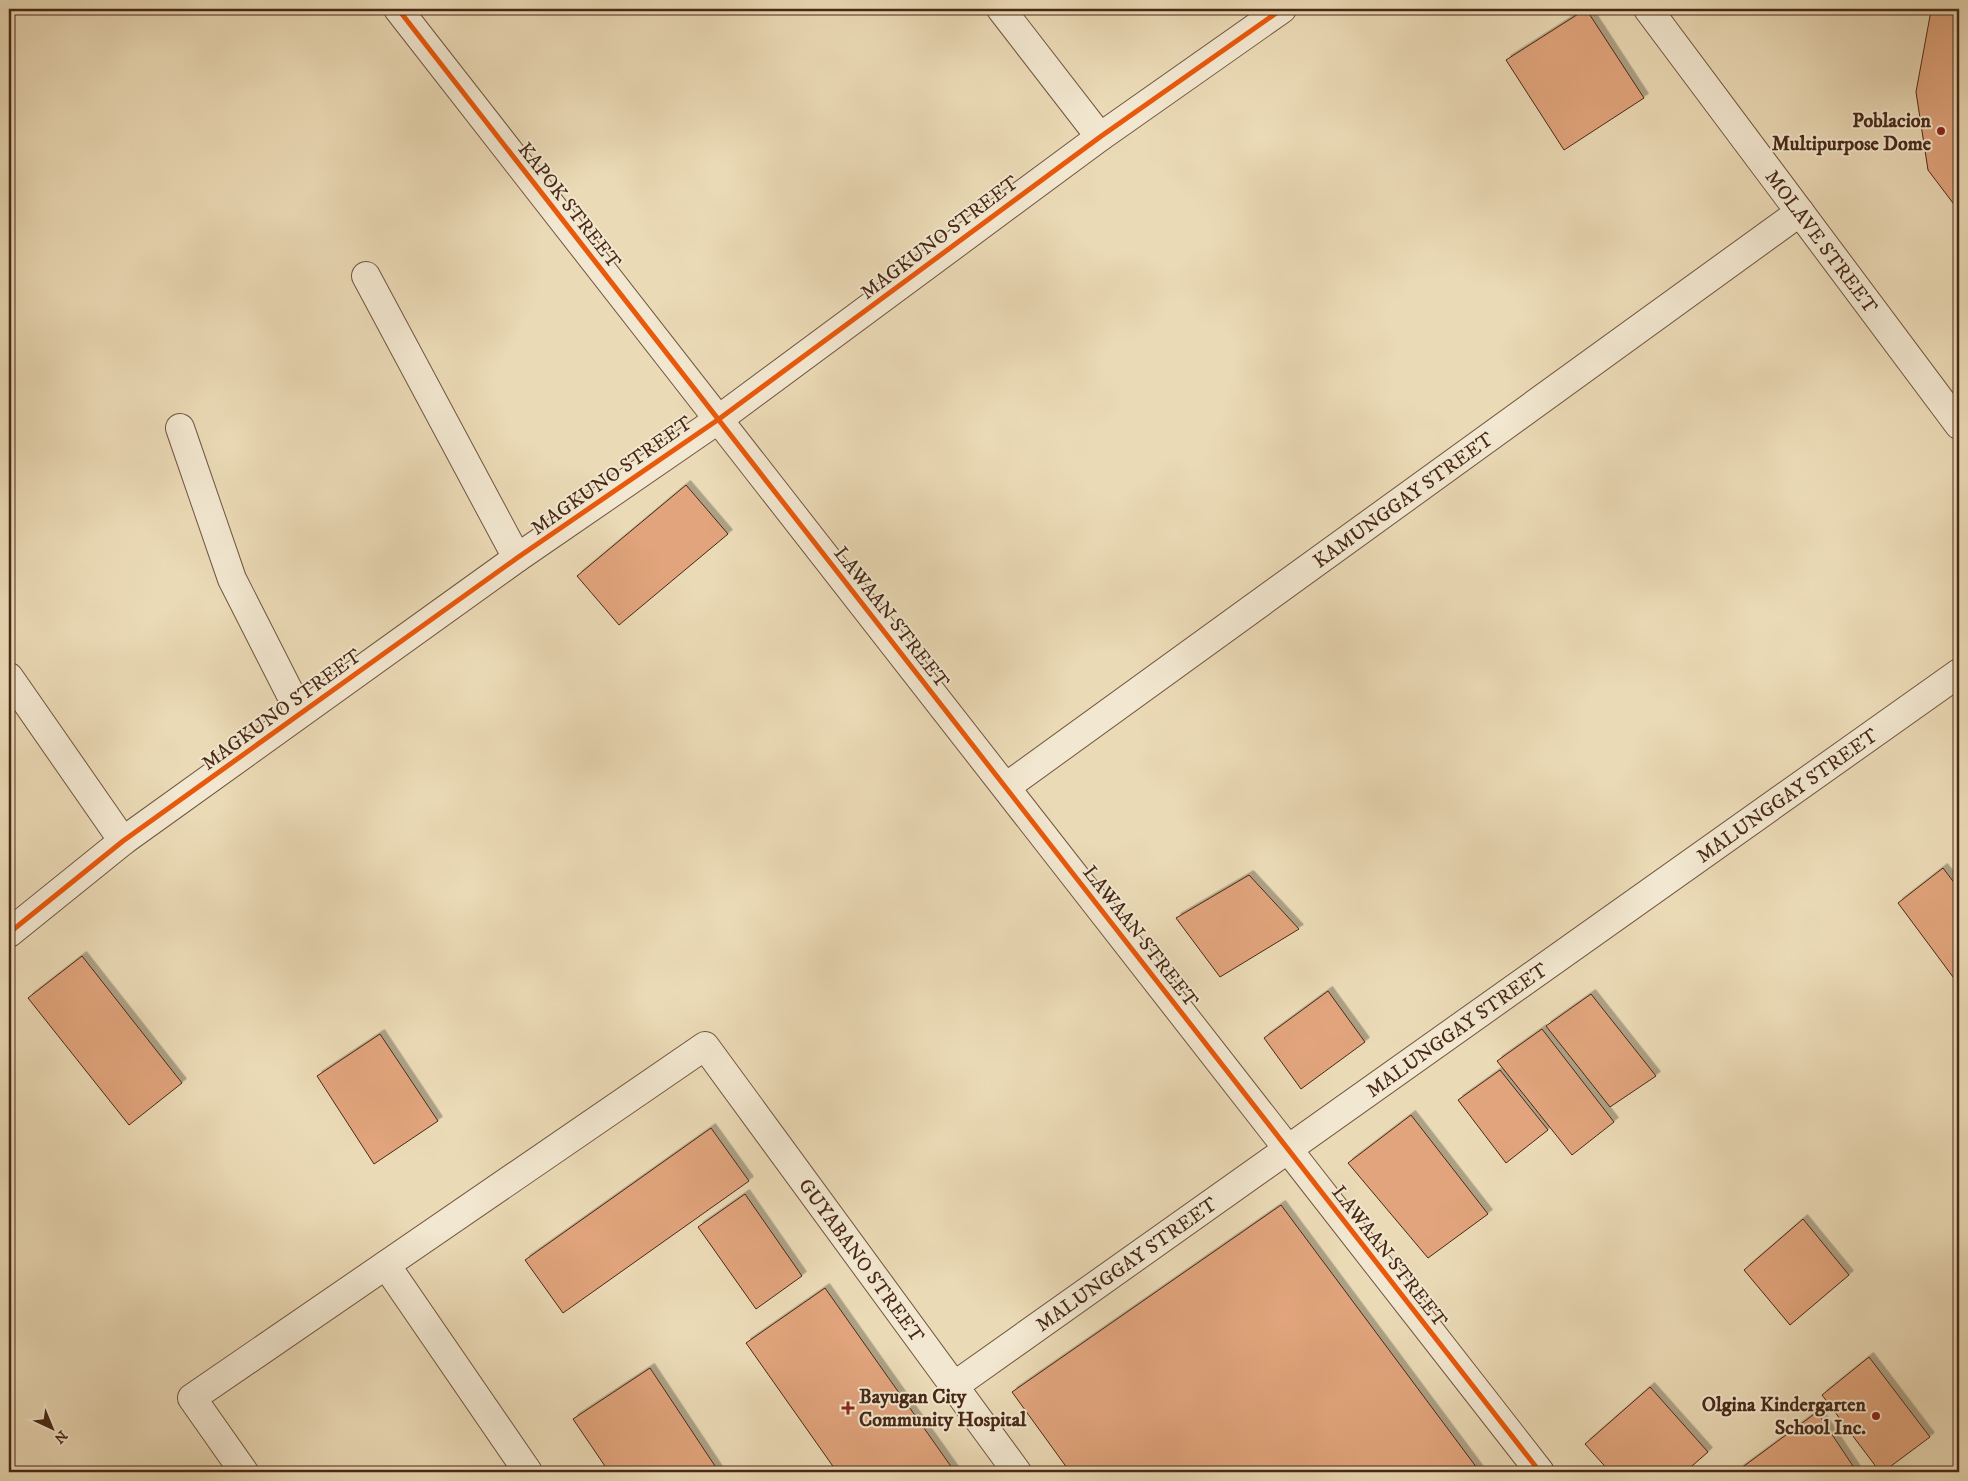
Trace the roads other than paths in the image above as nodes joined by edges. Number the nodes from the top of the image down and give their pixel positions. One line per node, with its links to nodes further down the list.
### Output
1 (398, 9): 8 (street, KAPOK STREET)
2 (1001, 9): 5 (street)
3 (1282, 9): 5 (street, MAGKUNO STREET)
4 (1648, 9): 6 (street, MOLAVE STREET)
5 (1100, 137): 8 (street, MAGKUNO STREET)
6 (1800, 212): 9 (street, MOLAVE STREET); 15 (street, KAMUNGGAY STREET)
7 (366, 276): 11 (street)
8 (719, 419): 11 (street, MAGKUNO STREET); 15 (street, LAWAAN STREET)
9 (1959, 425)
10 (180, 428): 14 (street)
11 (517, 558): 14 (street, MAGKUNO STREET)
12 (1959, 673): 18 (street, MALUNGGAY STREET)
13 (9, 677): 16 (street)
14 (300, 713): 16 (street, MAGKUNO STREET)
15 (1006, 787): 18 (street, LAWAAN STREET)
16 (123, 841): 17 (street, MAGKUNO STREET)
17 (9, 933)
18 (1288, 1149): 20 (street, MALUNGGAY STREET); 24 (street, LAWAAN STREET)
19 (386, 1265): 20 (street, GUYABANO STREET); 21 (street); 22 (street)
20 (954, 1386): 23 (street, GUYABANO STREET)
21 (244, 1472)
22 (528, 1472)
23 (1017, 1472)
24 (1540, 1472)

